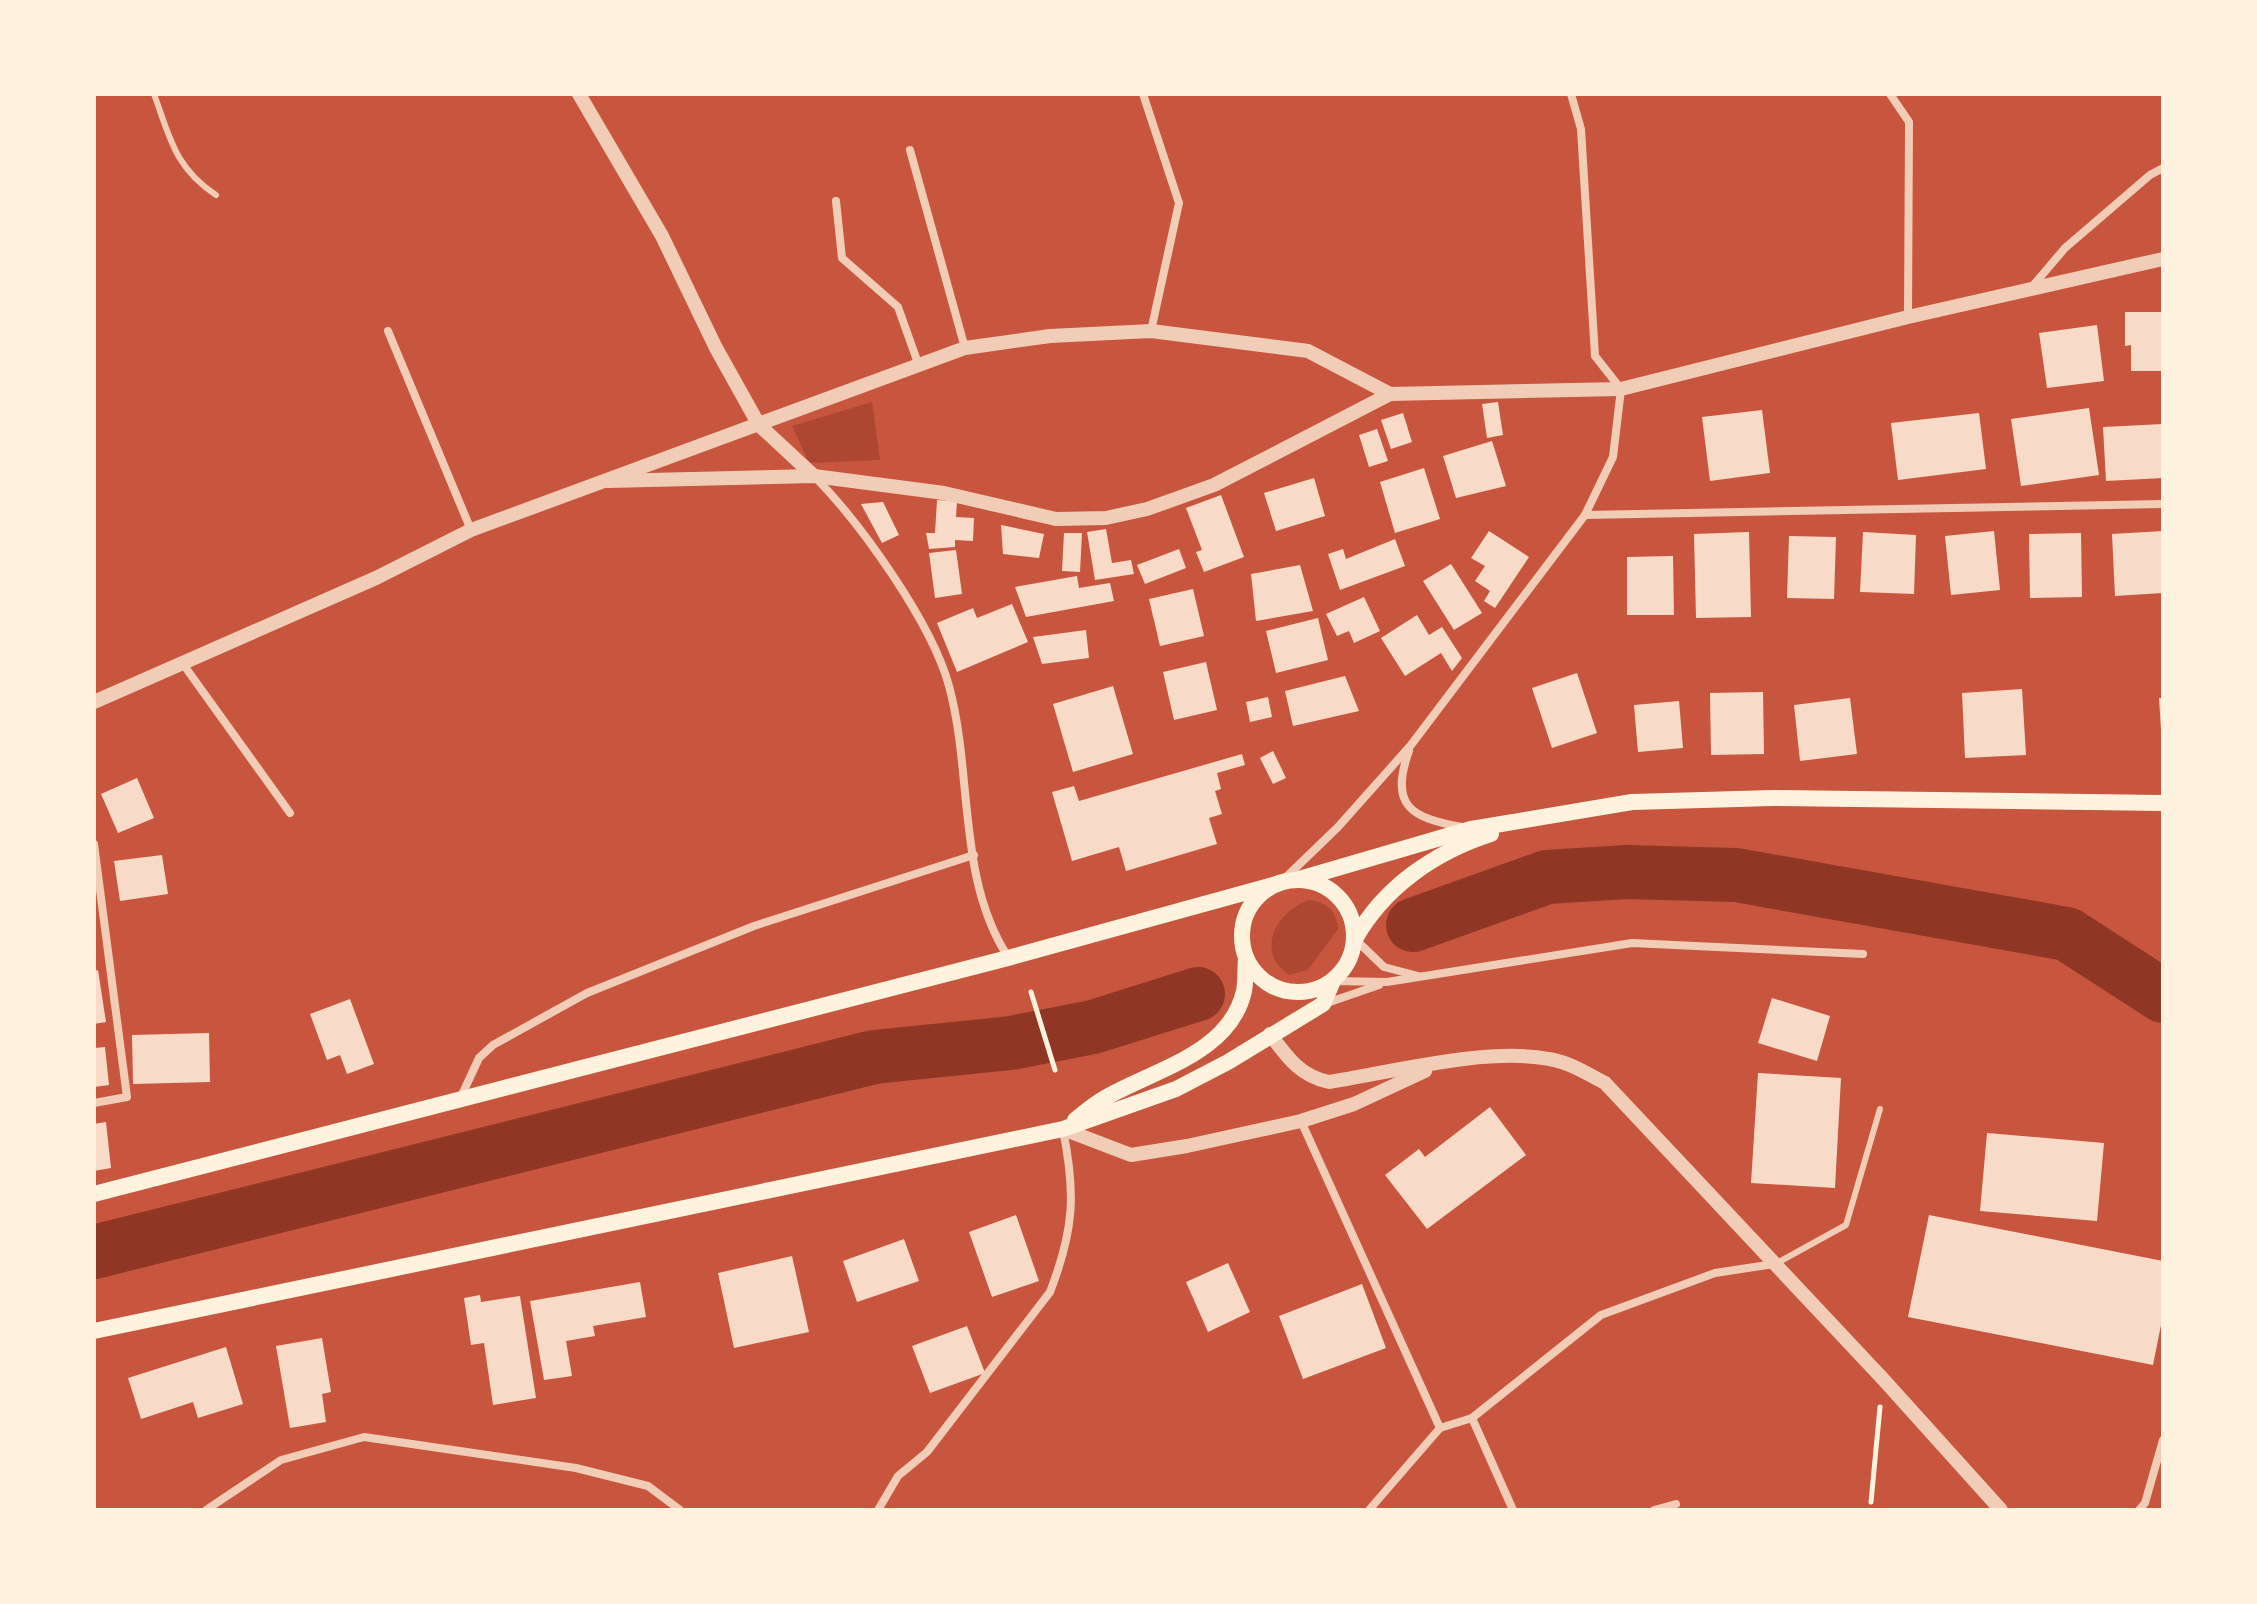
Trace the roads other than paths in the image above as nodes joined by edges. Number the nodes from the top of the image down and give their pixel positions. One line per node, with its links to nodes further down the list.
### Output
1 (154, 94): 8 (lane)
2 (579, 94): 19 (street)
3 (1143, 94): 14 (street)
4 (1571, 94): 17 (street)
5 (1890, 94): 12 (street)
6 (910, 150): 15 (street)
7 (2163, 168): 11 (street)
8 (216, 195)
9 (836, 201): 16 (street)
10 (2163, 259): 11 (street)
11 (2028, 290): 12 (street)
12 (1908, 317): 17 (street)
13 (388, 331): 24 (street)
14 (1151, 331): 15 (street); 18 (street)
15 (965, 348): 16 (street)
16 (919, 366): 19 (street)
17 (1621, 389): 18 (street); 23 (street)
18 (1390, 394): 20 (street)
19 (759, 425): 20 (street); 21 (street)
20 (814, 476): 21 (street); 33 (street)
21 (608, 481): 24 (street)
22 (2163, 504): 23 (street)
23 (1585, 515): 27 (street)
24 (471, 530): 25 (street)
25 (183, 664): 26 (street); 30 (street)
26 (94, 702)
27 (1411, 745): 31 (street); 34 (street)
28 (2163, 803): 29 (main road)
29 (1561, 811): 31 (main road); 35 (main road)
30 (290, 813)
31 (1471, 829): 34 (main road)
32 (94, 844): 46 (street)
33 (974, 855): 37 (street); 45 (street)
34 (1288, 881): 35 (main road); 37 (main road); 38 (main road)
35 (1355, 939): 39 (street); 40 (main road)
36 (1863, 954): 39 (street)
37 (1008, 958): 45 (main road)
38 (1246, 959): 40 (main road); 49 (main road)
39 (1427, 977): 41 (street)
40 (1333, 981): 41 (street); 42 (main road)
41 (1387, 982): 42 (street)
42 (1323, 1004): 43 (main road)
43 (1270, 1034): 44 (street); 49 (main road)
44 (1440, 1064): 48 (street); 51 (street)
45 (460, 1100): 50 (main road)
46 (94, 1103)
47 (1880, 1109): 51 (lane)
48 (1301, 1121): 49 (street); 54 (street)
49 (1063, 1129): 52 (main road); 59 (street)
50 (94, 1194)
51 (1774, 1264): 53 (street); 63 (street)
52 (94, 1331)
53 (1472, 1418): 54 (street); 61 (street)
54 (1440, 1428): 60 (street)
55 (2163, 1440): 64 (street)
56 (1676, 1504): 62 (street)
57 (206, 1510): 58 (street)
58 (680, 1510)
59 (878, 1510)
60 (1369, 1510)
61 (1513, 1510)
62 (1654, 1510)
63 (2001, 1510)
64 (2139, 1510)

